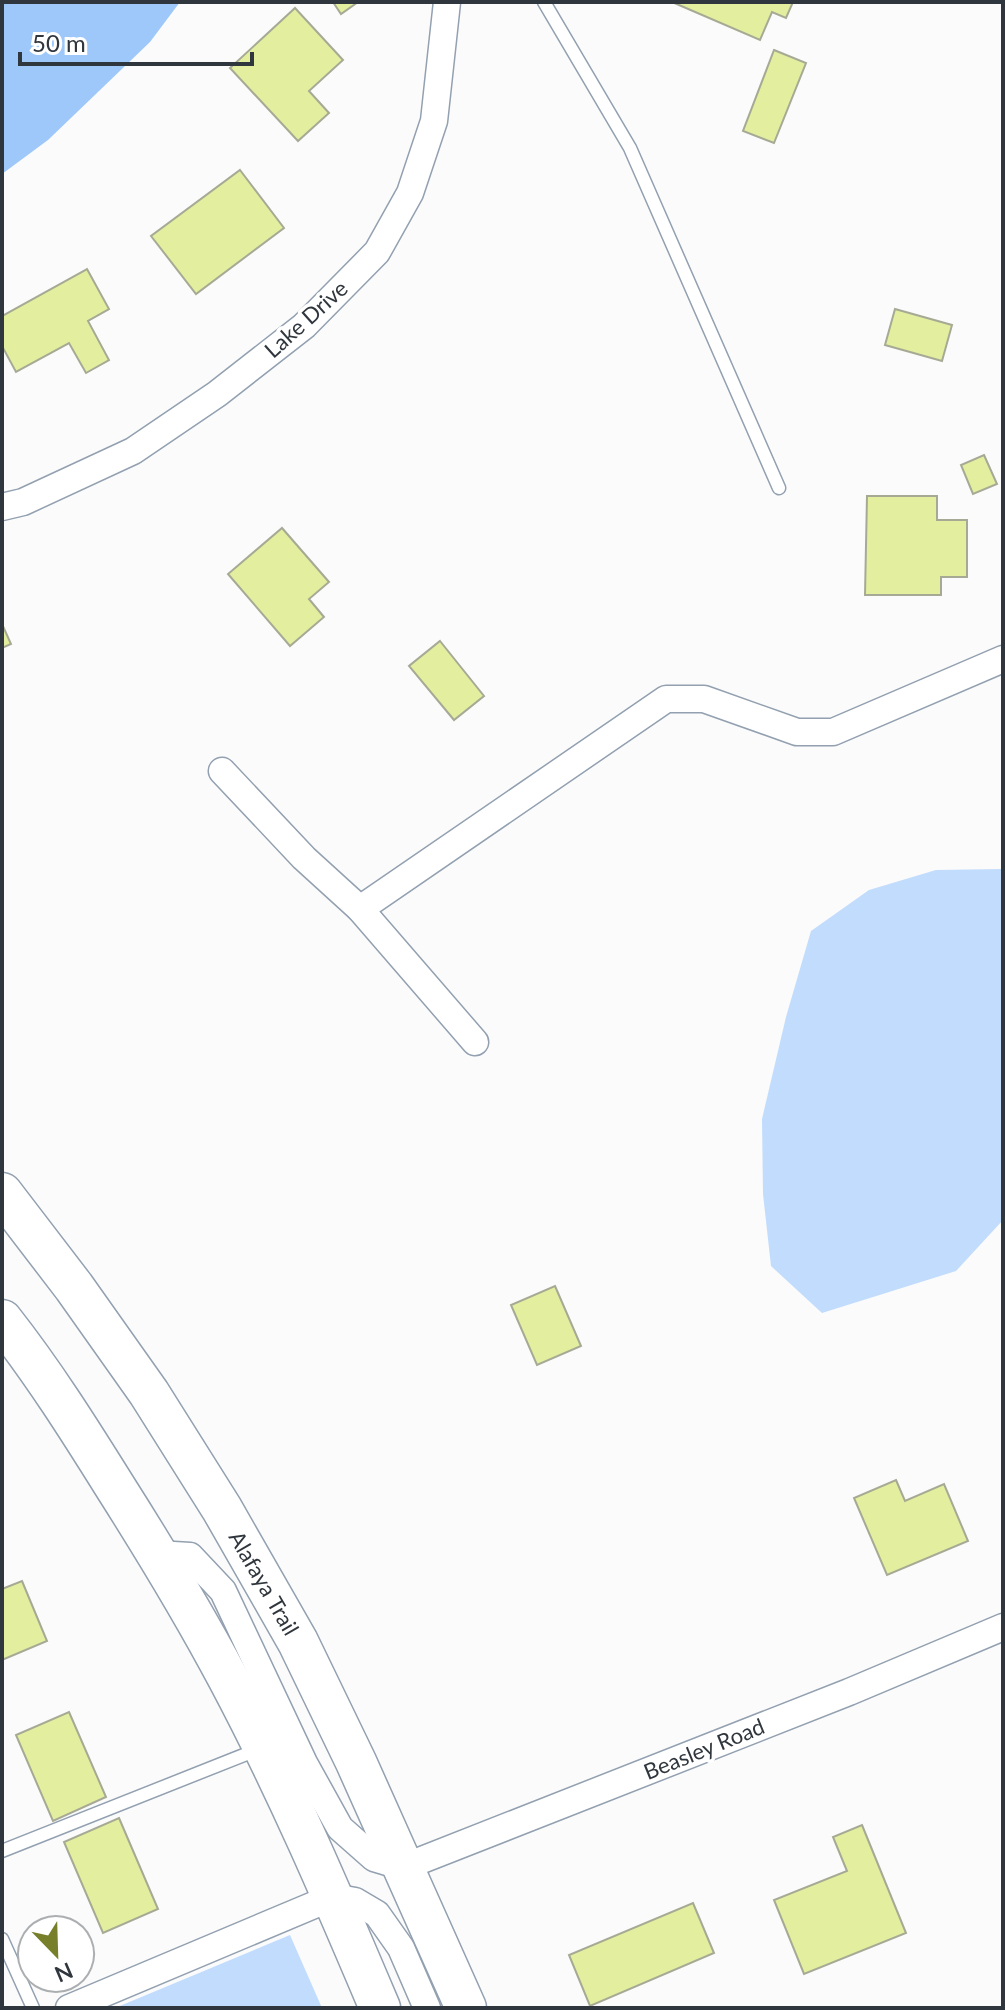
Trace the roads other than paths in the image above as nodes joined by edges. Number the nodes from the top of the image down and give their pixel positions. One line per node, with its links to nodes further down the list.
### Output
1 (447, 2): 4 (street, Lake Drive)
2 (544, 2): 3 (lane)
3 (779, 488)
4 (2, 507)
5 (1003, 659): 7 (street)
6 (222, 771): 7 (street)
7 (360, 909): 8 (street)
8 (475, 1042)
9 (2, 1193): 15 (main road, Alafaya Trail)
10 (2, 1320): 11 (main road)
11 (157, 1554): 13 (main road); 15 (street)
12 (1003, 1627): 15 (street, Beasley Road)
13 (263, 1747): 14 (lane); 16 (main road)
14 (2, 1851)
15 (404, 1867): 22 (main road, Alafaya Trail)
16 (333, 1897): 19 (street); 20 (main road); 21 (street)
17 (2, 1939): 18 (lane)
18 (33, 2008)
19 (69, 2008)
20 (380, 2008)
21 (427, 2008)
22 (466, 2008)

